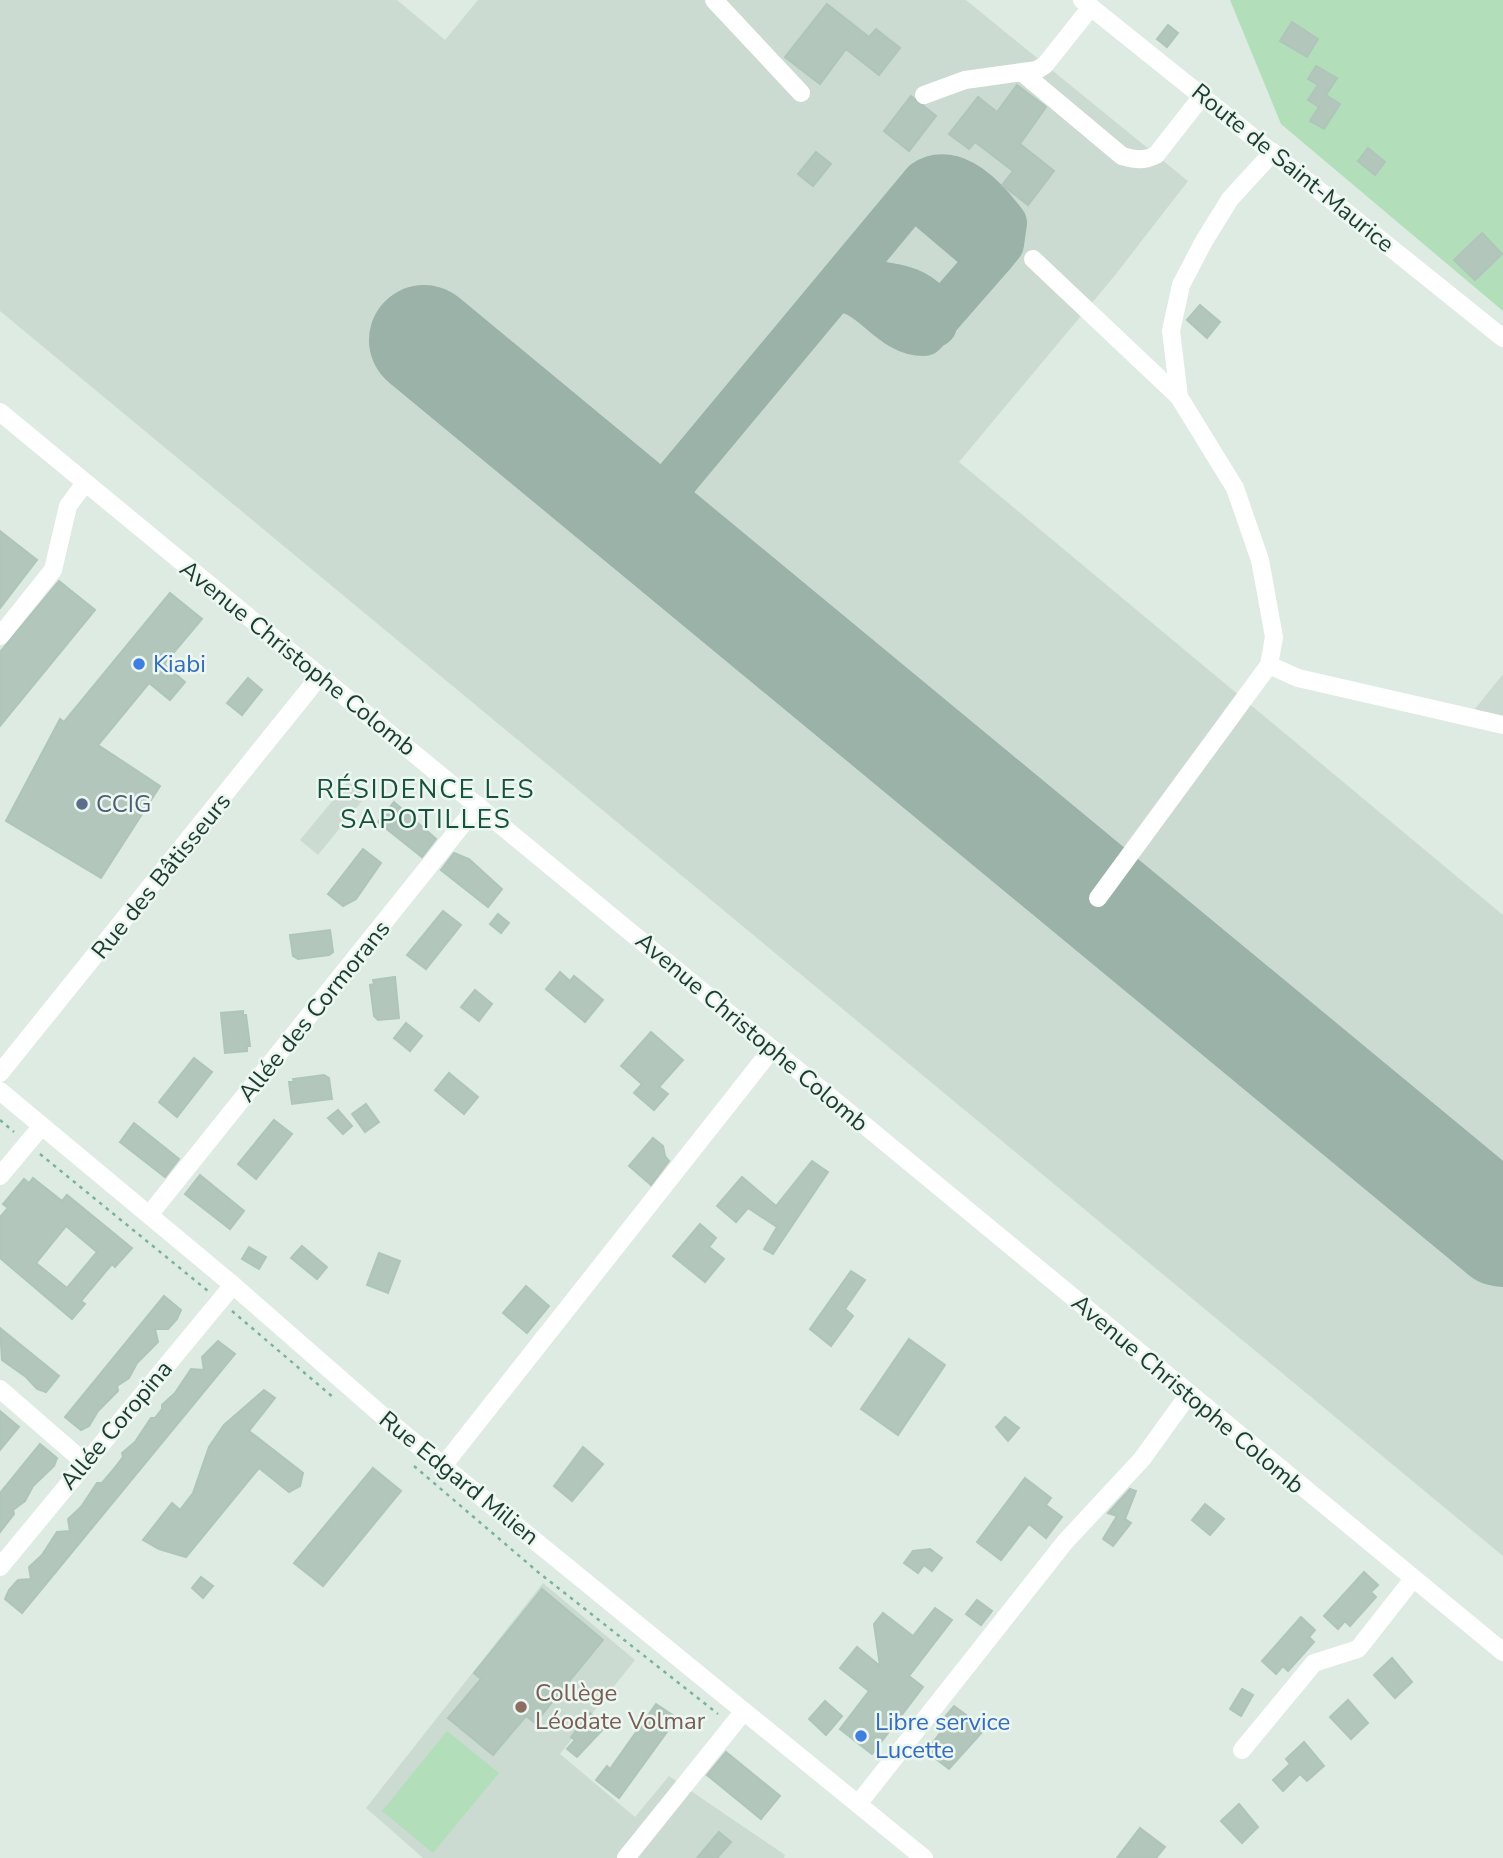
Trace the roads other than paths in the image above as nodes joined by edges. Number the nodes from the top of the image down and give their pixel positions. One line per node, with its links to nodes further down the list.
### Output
1 (714, 0): 4 (street)
2 (1087, 4): 3 (street); 6 (street, Route de Saint-Maurice)
3 (1024, 74): 5 (street); 6 (street)
4 (801, 93)
5 (924, 95)
6 (1203, 95): 7 (street, Route de Saint-Maurice)
7 (1273, 152): 9 (street, Route de Saint-Maurice); 10 (street)
8 (1034, 259): 10 (street)
9 (1503, 338)
10 (1180, 397): 14 (street)
11 (0, 412): 12 (street, Avenue Christophe Colomb)
12 (85, 483): 13 (street); 15 (street, Avenue Christophe Colomb)
13 (0, 636)
14 (1269, 665): 16 (street); 18 (street)
15 (320, 677): 17 (street, Avenue Christophe Colomb); 20 (street, Rue des Bâtisseurs)
16 (1503, 725)
17 (478, 805): 19 (street, Avenue Christophe Colomb); 24 (street, Allée des Cormorans)
18 (1098, 898)
19 (772, 1049): 27 (street, Avenue Christophe Colomb); 29 (street)
20 (0, 1073)
21 (0, 1091): 22 (street, Rue Edgard Milien)
22 (41, 1127): 23 (street); 24 (street, Rue Edgard Milien)
23 (0, 1176)
24 (149, 1215): 25 (street, Rue Edgard Milien)
25 (233, 1284): 28 (street, Allée Coropina); 29 (street, Rue Edgard Milien)
26 (0, 1389): 28 (street)
27 (1189, 1394): 31 (street, Avenue Christophe Colomb); 35 (street)
28 (84, 1462): 30 (street, Allée Coropina)
29 (443, 1466): 33 (street, Rue Edgard Milien)
30 (0, 1567)
31 (1412, 1579): 32 (street, Avenue Christophe Colomb); 34 (street)
32 (1503, 1652)
33 (744, 1711): 35 (street, Rue Edgard Milien); 37 (street)
34 (1242, 1750)
35 (858, 1804): 36 (street, Rue Edgard Milien)
36 (913, 1855)
37 (626, 1858)

